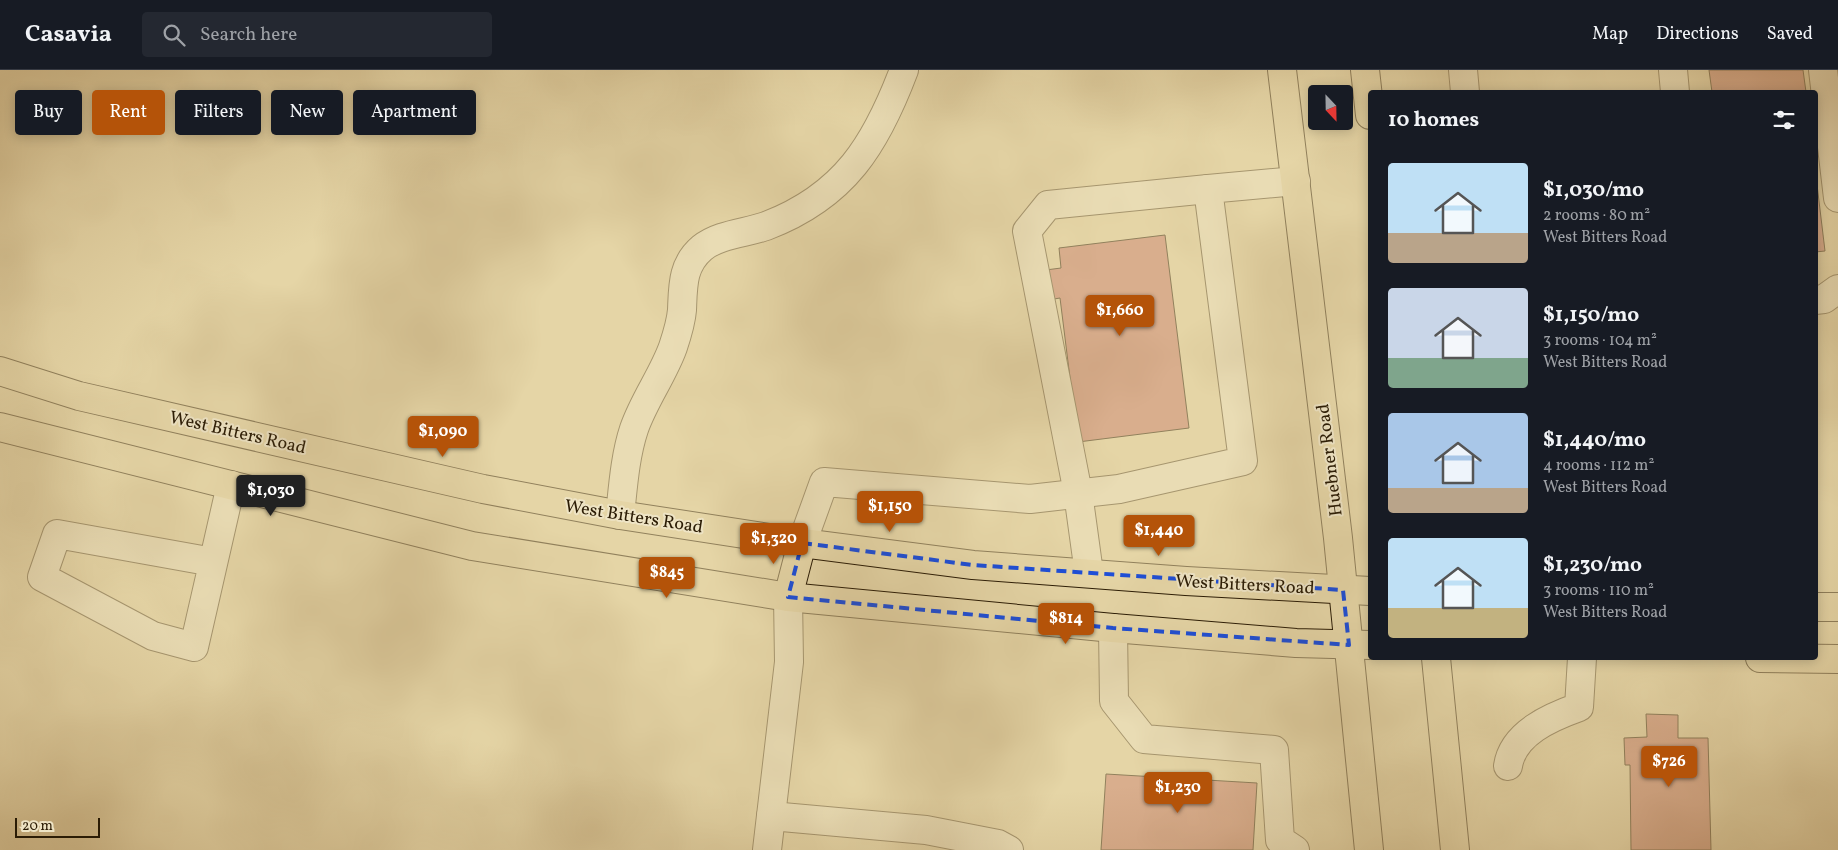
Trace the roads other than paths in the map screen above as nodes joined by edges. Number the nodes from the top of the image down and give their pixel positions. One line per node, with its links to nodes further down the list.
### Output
1 (904, 70): 19 (lane)
2 (1282, 70): 10 (main road, Huebner Road)
3 (1364, 70): 9 (main road)
4 (1463, 70): 7 (lane)
5 (1673, 70): 8 (lane)
6 (1823, 70): 12 (lane)
7 (1465, 90)
8 (1675, 90)
9 (1368, 100)
10 (1296, 181): 11 (lane); 23 (main road, Huebner Road)
11 (1208, 189): 18 (lane); 18 (lane)
12 (1838, 198)
13 (1838, 289): 14 (lane)
14 (1818, 300)
15 (0, 372): 19 (main road, West Bitters Road)
16 (0, 427): 17 (main road)
17 (231, 485): 21 (lane); 25 (main road)
18 (1078, 493): 20 (lane); 22 (lane)
19 (620, 515): 20 (main road, West Bitters Road)
20 (802, 543): 22 (main road, West Bitters Road); 25 (main road)
21 (213, 562): 21 (lane)
22 (1089, 573): 23 (main road, West Bitters Road)
23 (1343, 590): 24 (main road, West Bitters Road); 29 (main road, Huebner Road)
24 (1368, 591)
25 (788, 597): 28 (main road); 35 (lane)
26 (1818, 607): 27 (main road)
27 (1838, 608)
28 (1113, 628): 29 (main road); 38 (lane)
29 (1359, 645): 39 (main road, Huebner Road)
30 (1818, 659): 33 (main road)
31 (1436, 660): 40 (main road)
32 (1582, 660): 34 (lane)
33 (1838, 660)
34 (1508, 766)
35 (771, 816): 36 (lane); 37 (lane)
36 (767, 850)
37 (1009, 850)
38 (1295, 850)
39 (1369, 850)
40 (1455, 850)

